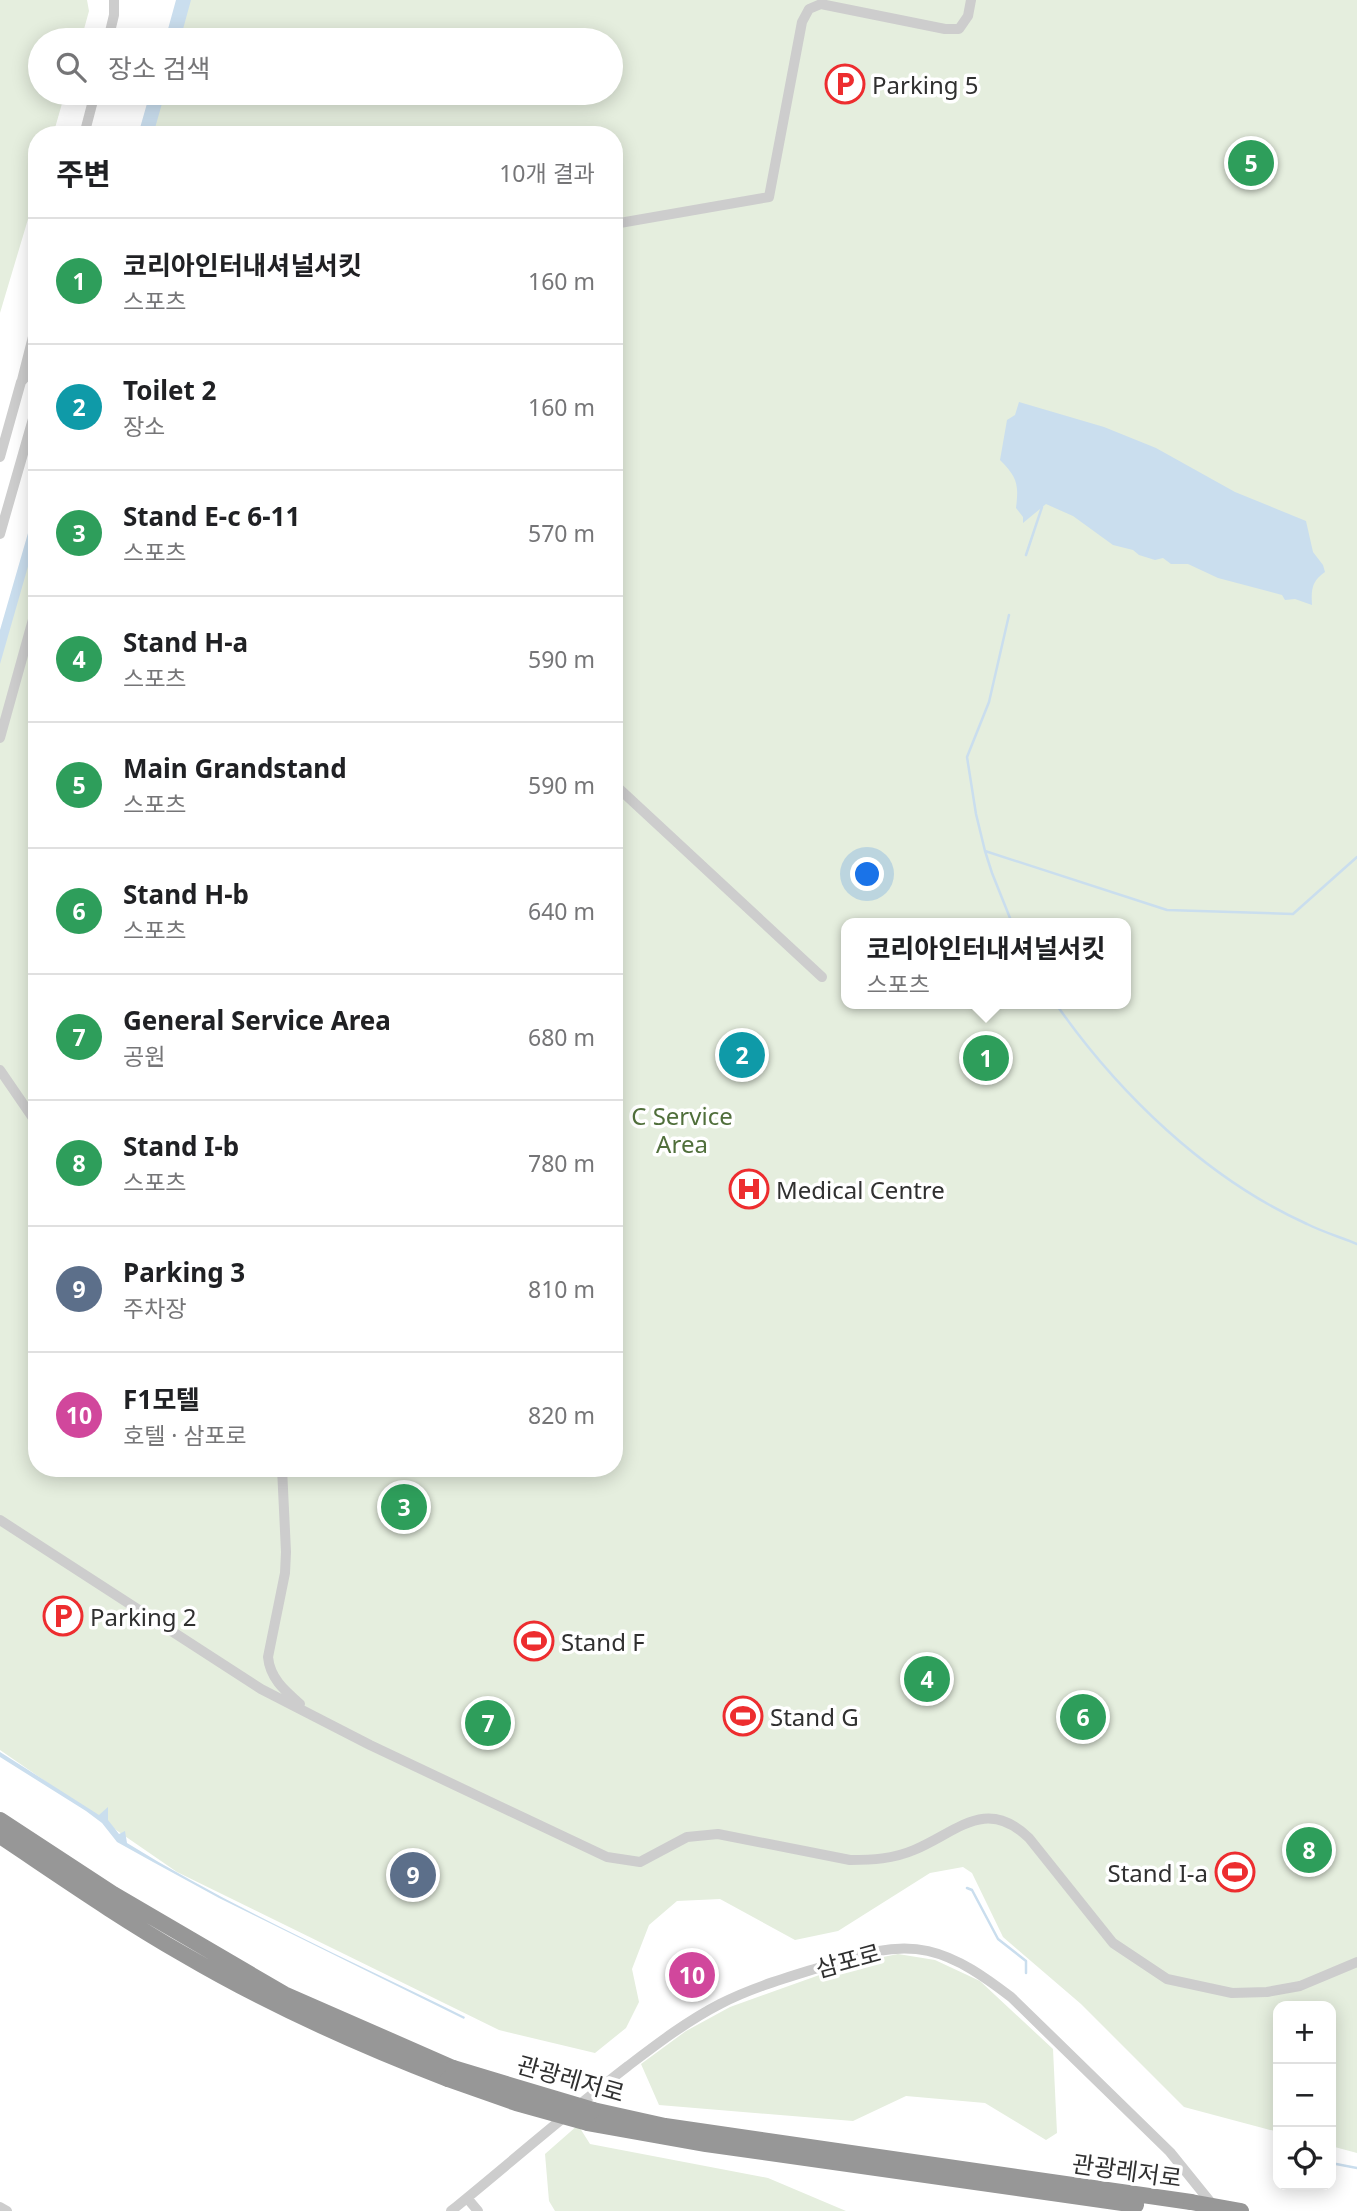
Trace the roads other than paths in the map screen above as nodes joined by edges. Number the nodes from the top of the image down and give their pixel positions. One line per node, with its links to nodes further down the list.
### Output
1 (114, 0): 3 (street)
2 (971, 0): 6 (street)
3 (111, 28)
4 (92, 105): 5 (street)
5 (86, 126)
6 (623, 222)
7 (28, 355): 9 (street)
8 (28, 374): 9 (street)
9 (21, 382): 11 (street)
10 (28, 436): 12 (street)
11 (0, 457)
12 (0, 534)
13 (28, 637): 14 (street)
14 (0, 738)
15 (623, 792): 16 (street)
16 (822, 977)
17 (0, 1070): 18 (street)
18 (28, 1111)
19 (282, 1477): 21 (street)
20 (0, 1520): 22 (street)
21 (268, 1657): 22 (street); 23 (street)
22 (247, 1681): 23 (street)
23 (318, 1719): 27 (street)
24 (0, 1820): 26 (highway, 관광레저로)
25 (0, 1836): 26 (highway, 관광레저로)
26 (61, 1868): 29 (highway, 관광레저로, bridge)
27 (1357, 1962)
28 (467, 2198): 32 (street, 삼포로); 33 (street); 34 (street, 삼포로)
29 (1188, 2206): 35 (highway, 관광레저로, bridge)
30 (0, 2207): 31 (street)
31 (6, 2211)
32 (451, 2211)
33 (478, 2211)
34 (1218, 2211)
35 (1241, 2211)

